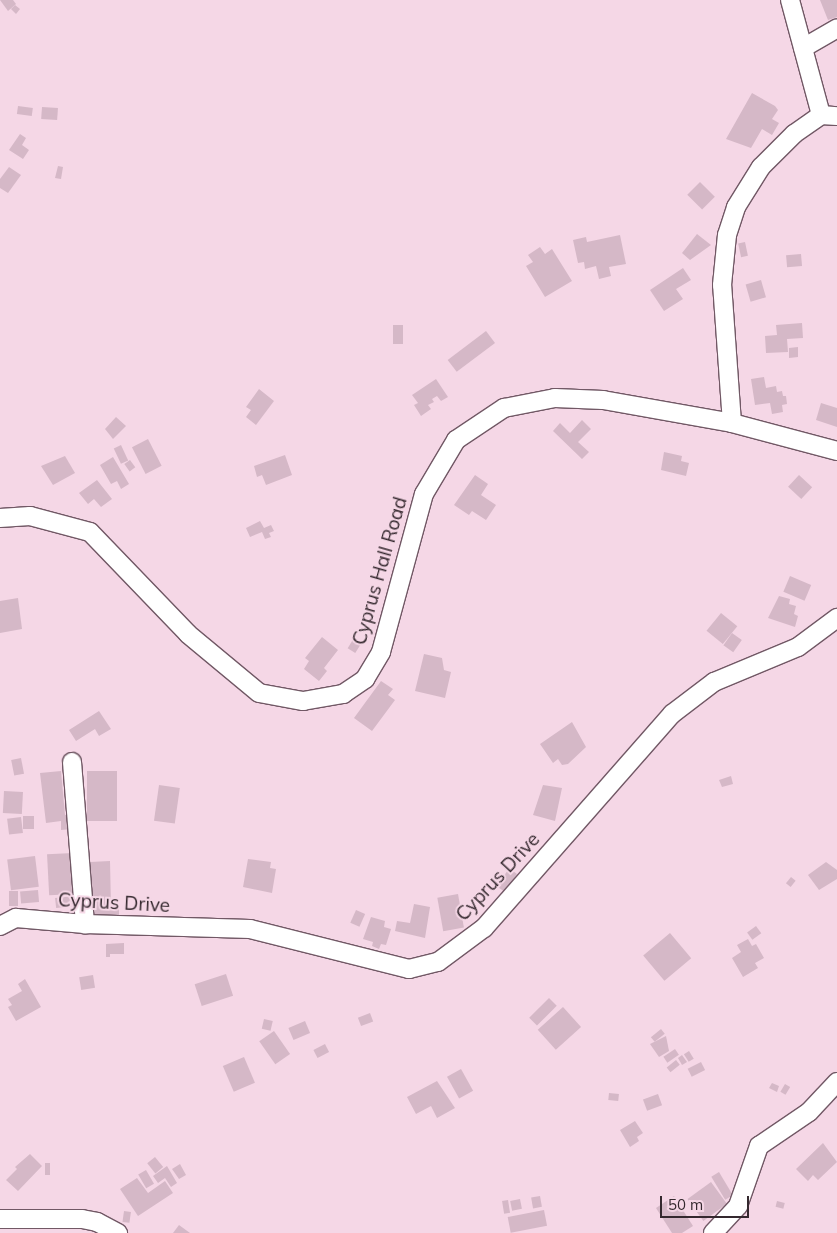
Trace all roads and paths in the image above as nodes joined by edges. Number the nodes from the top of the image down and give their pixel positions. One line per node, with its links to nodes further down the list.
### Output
1 (790, 0): 3 (street)
2 (837, 28): 3 (street)
3 (803, 48): 4 (street)
4 (829, 115): 5 (street)
5 (732, 423): 6 (street, Cyprus Hall Road); 7 (street, Cyprus Hall Road)
6 (837, 451)
7 (0, 518)
8 (837, 618): 10 (street, Cyprus Drive)
9 (72, 762): 10 (street)
10 (86, 924): 11 (street, Cyprus Drive)
11 (0, 926)
12 (837, 1082): 15 (street)
13 (0, 1219): 14 (street)
14 (118, 1233)
15 (713, 1233)

